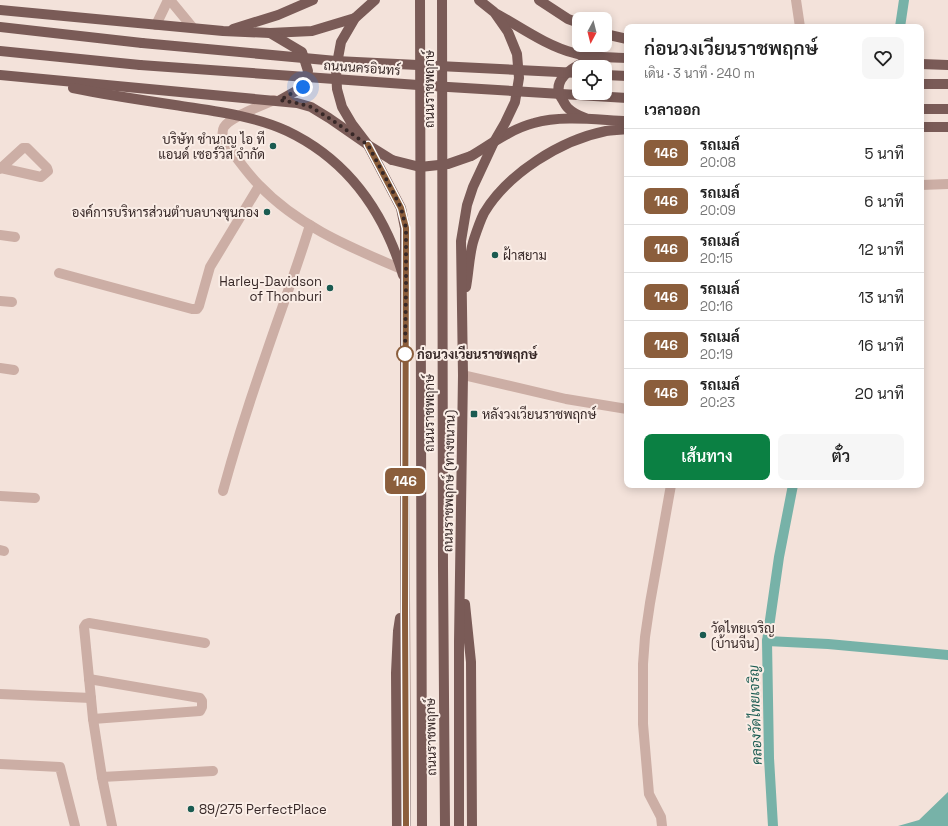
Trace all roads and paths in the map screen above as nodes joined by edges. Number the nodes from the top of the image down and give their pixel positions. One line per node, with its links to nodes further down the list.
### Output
1 (169, 0): 16 (street); 18 (street)
2 (313, 0): 19 (main road)
3 (366, 0): 13 (main road)
4 (375, 0): 13 (main road)
5 (420, 0): 81 (main road, ถนนราชพฤกษ์)
6 (442, 0): 82 (main road, ถนนราชพฤกษ์)
7 (479, 0): 12 (main road)
8 (488, 0): 12 (main road)
9 (539, 0): 14 (main road)
10 (796, 0): 15 (street)
11 (0, 10): 16 (main road)
12 (494, 12): 24 (main road); 45 (main road, ถนนราชพฤกษ์ (ทางขนาน))
13 (355, 18): 20 (main road); 46 (main road)
14 (572, 20)
15 (800, 24)
16 (156, 25): 18 (main road)
17 (0, 27): 28 (main road, ถนนนครอินทร์, bridge)
18 (193, 28): 19 (main road)
19 (223, 31): 20 (main road)
20 (270, 34): 36 (main road)
21 (612, 36): 22 (main road)
22 (624, 38)
23 (0, 51): 35 (main road, ถนนนครอินทร์, bridge)
24 (594, 57): 25 (main road); 40 (main road)
25 (624, 58)
26 (924, 64): 27 (main road)
27 (948, 65)
28 (572, 73)
29 (0, 75): 32 (main road)
30 (612, 75): 31 (main road)
31 (624, 76)
32 (16, 77): 36 (main road); 39 (main road)
33 (924, 84): 34 (main road)
34 (948, 84)
35 (624, 98)
36 (277, 100): 39 (street); 46 (main road)
37 (924, 109): 38 (main road)
38 (948, 109)
39 (240, 116): 49 (street); 53 (main road)
40 (586, 120): 41 (main road); 45 (main road)
41 (624, 121)
42 (924, 127): 43 (main road)
43 (948, 127)
44 (624, 129): 58 (main road)
45 (494, 142): 46 (main road, bridge); 58 (main road, ถนนราชพฤกษ์ (ทางขนาน))
46 (368, 145): 55 (main road)
47 (948, 184): 48 (street)
48 (924, 185)
49 (259, 186): 50 (street); 54 (street)
50 (310, 225): 53 (street); 64 (street)
51 (0, 235): 52 (street)
52 (15, 237)
53 (401, 269): 55 (main road)
54 (60, 273)
55 (406, 286): 68 (main road)
56 (0, 301): 57 (street)
57 (12, 302)
58 (462, 304): 61 (main road, ถนนราชพฤกษ์ (ทางขนาน))
59 (0, 368): 60 (street)
60 (14, 370)
61 (463, 375): 62 (street); 67 (main road, ถนนราชพฤกษ์ (ทางขนาน))
62 (624, 409)
63 (670, 488): 85 (street)
64 (223, 491)
65 (0, 496): 66 (street)
66 (35, 498)
67 (461, 570): 83 (main road, ถนนราชพฤกษ์ (ทางขนาน)); 84 (main road)
68 (405, 598): 79 (main road); 80 (main road)
69 (205, 643): 70 (street)
70 (89, 679): 72 (street); 73 (street)
71 (0, 694): 72 (street)
72 (88, 697): 73 (street)
73 (93, 719): 76 (street)
74 (0, 764): 77 (street)
75 (213, 771): 76 (street)
76 (102, 777): 78 (street)
77 (74, 826)
78 (112, 826)
79 (397, 826)
80 (406, 826)
81 (422, 826)
82 (445, 826)
83 (458, 826)
84 (472, 826)
85 (662, 826)

